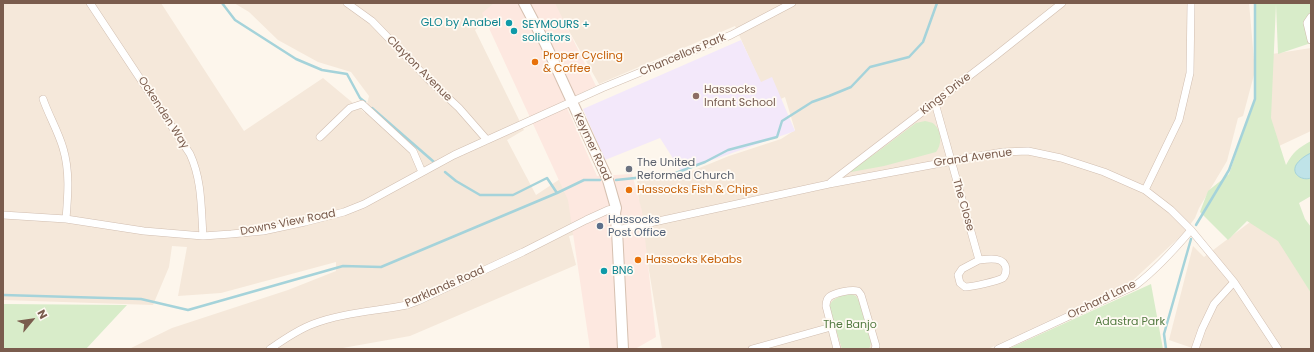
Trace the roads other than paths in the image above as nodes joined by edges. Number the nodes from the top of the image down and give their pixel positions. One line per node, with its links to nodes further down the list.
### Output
1 (90, 3): 23 (street, Ockenden Way)
2 (347, 3): 13 (street, Clayton Avenue)
3 (524, 3): 10 (main road, Keymer Road)
4 (792, 3): 10 (street, Chancellors Park)
5 (1062, 3): 11 (street, Kings Drive)
6 (1191, 3): 17 (street)
7 (1311, 17): 8 (street)
8 (1311, 40)
9 (43, 99): 20 (street)
10 (572, 102): 13 (street, Downs View Road); 18 (main road, Keymer Road)
11 (935, 103): 14 (street, The Close); 16 (street, Kings Drive)
12 (320, 137): 15 (street)
13 (487, 140): 15 (street, Downs View Road)
14 (951, 161): 16 (street, Grand Avenue); 17 (street, Grand Avenue); 24 (street, The Close)
15 (422, 172): 23 (street, Downs View Road)
16 (829, 184): 21 (street, Grand Avenue)
17 (1145, 190): 22 (street, Grand Avenue)
18 (616, 208): 21 (main road, Keymer Road); 27 (street, Parklands Road)
19 (3, 215): 20 (street, Downs View Road)
20 (66, 219): 23 (street, Downs View Road)
21 (617, 230): 28 (main road, Keymer Road)
22 (1191, 230): 25 (street, Grand Avenue); 32 (street, Orchard Lane)
23 (203, 236)
24 (979, 260): 24 (street)
25 (1234, 282): 33 (street); 34 (street, Grand Avenue)
26 (831, 327): 29 (street); 30 (street); 31 (street)
27 (270, 349)
28 (623, 349)
29 (752, 349)
30 (837, 349)
31 (875, 349)
32 (998, 349)
33 (1195, 349)
34 (1278, 349)

